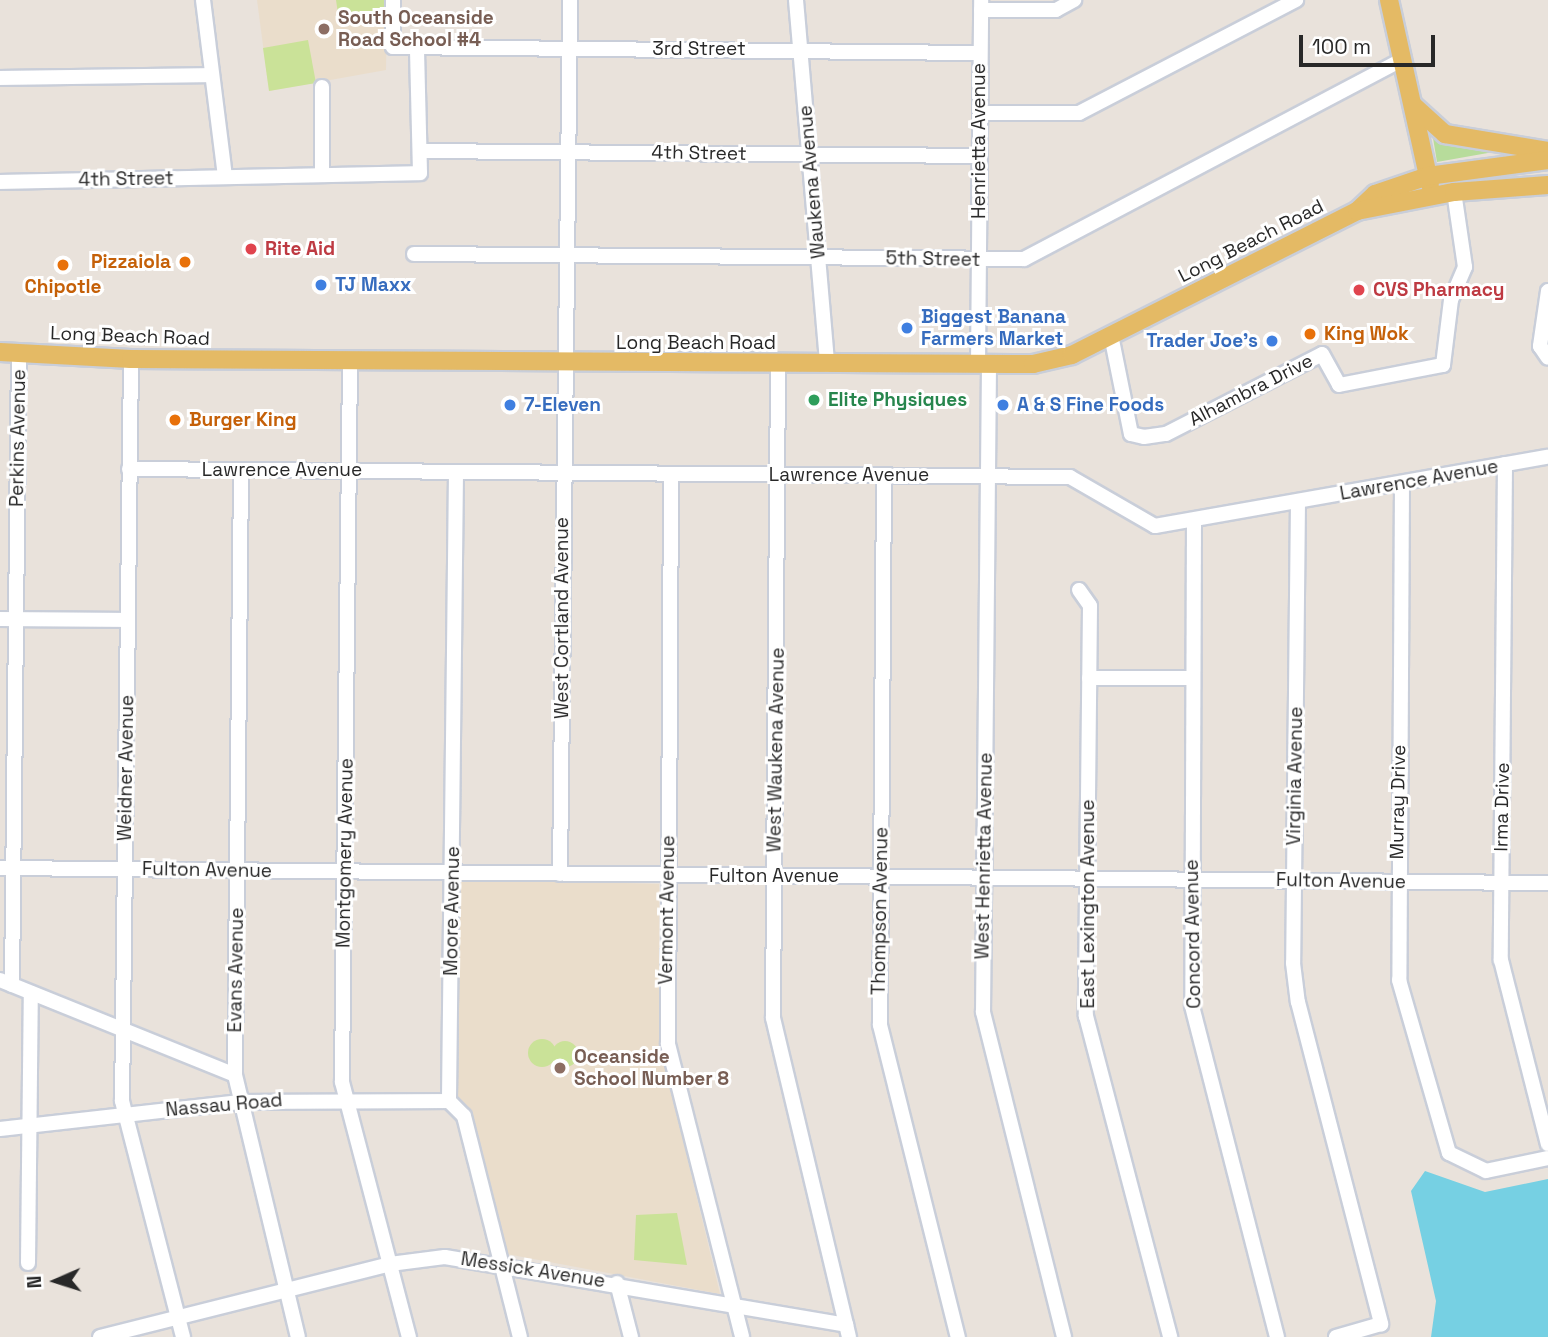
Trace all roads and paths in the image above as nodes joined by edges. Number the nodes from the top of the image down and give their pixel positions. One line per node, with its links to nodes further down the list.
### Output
1 (203, 0): 14 (street)
2 (393, 0): 9 (street)
3 (570, 0): 10 (street, West Cortland Avenue)
4 (796, 0): 11 (street, Waukena Avenue)
5 (1074, 0): 8 (street)
6 (1296, 0): 18 (street)
7 (1389, 0): 13 (main road)
8 (981, 5): 12 (street, Henrietta Avenue)
9 (417, 47): 10 (street, 3rd Street); 19 (street)
10 (570, 48): 11 (street, 3rd Street); 21 (street, West Cortland Avenue)
11 (800, 50): 12 (street, 3rd Street); 22 (street, Waukena Avenue)
12 (980, 53): 18 (street, Henrietta Avenue)
13 (1403, 59): 17 (main road); 36 (street, 5th Street)
14 (211, 75): 15 (street); 27 (street)
15 (0, 78)
16 (322, 87): 25 (street)
17 (1413, 105): 20 (main road); 26 (main road)
18 (979, 113): 23 (street, Henrietta Avenue)
19 (420, 151): 21 (street, 4th Street); 25 (street, 4th Street)
20 (1548, 151)
21 (569, 152): 22 (street, 4th Street); 34 (street, West Cortland Avenue)
22 (809, 154): 23 (street, 4th Street); 35 (street, Waukena Avenue)
23 (979, 156): 36 (street, Henrietta Avenue)
24 (1548, 160): 26 (main road, Long Beach Road)
25 (322, 175): 27 (street, 4th Street)
26 (1428, 176): 31 (main road); 32 (main road, Long Beach Road)
27 (225, 177): 28 (street, 4th Street)
28 (0, 182)
29 (1548, 185): 30 (main road, Long Beach Road)
30 (1454, 192): 31 (main road, Long Beach Road); 38 (street, Alhambra Drive)
31 (1432, 195): 32 (main road, Long Beach Road)
32 (1357, 211): 38 (main road, Long Beach Road)
33 (414, 254): 34 (street, 5th Street)
34 (568, 256): 35 (street, 5th Street); 44 (street, West Cortland Avenue)
35 (818, 258): 36 (street, 5th Street); 46 (street, Waukena Avenue)
36 (978, 259): 47 (street, Henrietta Avenue)
37 (1548, 290): 41 (street)
38 (1111, 335): 47 (main road, Long Beach Road)
39 (0, 352): 40 (main road, Long Beach Road)
40 (19, 353): 42 (main road, Long Beach Road); 64 (street, Perkins Avenue)
41 (1548, 358)
42 (131, 359): 43 (main road, Long Beach Road); 50 (street, Weidner Avenue)
43 (350, 361): 44 (main road, Long Beach Road); 52 (street, Montgomery Avenue)
44 (566, 363): 45 (main road, Long Beach Road); 54 (street, West Cortland Avenue)
45 (778, 365): 46 (main road, Long Beach Road); 56 (street, West Waukena Avenue)
46 (827, 365): 47 (main road, Long Beach Road)
47 (984, 365): 58 (street, West Henrietta Avenue)
48 (1548, 457): 49 (street, Lawrence Avenue)
49 (1505, 464): 59 (street, Lawrence Avenue); 82 (street, Irma Drive)
50 (130, 469): 51 (street, Lawrence Avenue); 65 (street, Weidner Avenue)
51 (241, 470): 52 (street, Lawrence Avenue); 70 (street, Evans Avenue)
52 (349, 471): 53 (street, Lawrence Avenue); 71 (street, Montgomery Avenue)
53 (456, 472): 54 (street, Lawrence Avenue); 72 (street, Moore Avenue)
54 (562, 472): 55 (street, Lawrence Avenue); 73 (street, West Cortland Avenue)
55 (671, 474): 56 (street, Lawrence Avenue); 74 (street, Vermont Avenue)
56 (779, 475): 57 (street, Lawrence Avenue); 75 (street, West Waukena Avenue)
57 (884, 475): 58 (street, Lawrence Avenue); 76 (street, Thompson Avenue)
58 (988, 476): 61 (street, Lawrence Avenue); 77 (street, West Henrietta Avenue)
59 (1402, 483): 60 (street, Lawrence Avenue); 81 (street, Murray Drive)
60 (1298, 501): 61 (street, Lawrence Avenue); 80 (street, Virginia Avenue)
61 (1194, 520): 67 (street, Concord Avenue)
62 (1079, 590): 66 (street, East Lexington Avenue)
63 (0, 619): 64 (street)
64 (16, 619): 65 (street); 68 (street, Perkins Avenue)
65 (128, 620): 69 (street, Weidner Avenue)
66 (1089, 678): 67 (street); 78 (street, East Lexington Avenue)
67 (1192, 678): 79 (street, Concord Avenue)
68 (7, 868): 69 (street, Fulton Avenue); 84 (street, Perkins Avenue)
69 (125, 869): 70 (street, Fulton Avenue); 86 (street, Weidner Avenue)
70 (237, 870): 71 (street, Fulton Avenue); 87 (street, Evans Avenue)
71 (345, 871): 72 (street, Fulton Avenue); 88 (street, Montgomery Avenue)
72 (452, 873): 73 (street, Fulton Avenue); 89 (street, Moore Avenue)
73 (560, 874): 74 (street, Fulton Avenue)
74 (667, 875): 75 (street, Fulton Avenue); 101 (street, Vermont Avenue)
75 (775, 876): 76 (street, Fulton Avenue); 103 (street, West Waukena Avenue)
76 (880, 876): 77 (street, Fulton Avenue); 111 (street, Thompson Avenue)
77 (984, 877): 78 (street, Fulton Avenue); 112 (street, West Henrietta Avenue)
78 (1087, 879): 79 (street, Fulton Avenue); 113 (street, East Lexington Avenue)
79 (1191, 880): 80 (street, Fulton Avenue); 114 (street, Concord Avenue)
80 (1294, 881): 81 (street, Fulton Avenue); 115 (street, Virginia Avenue)
81 (1397, 881): 82 (street, Fulton Avenue); 95 (street, Murray Drive)
82 (1501, 883): 83 (street, Fulton Avenue); 94 (street, Irma Drive)
83 (1548, 883)
84 (6, 983): 85 (street)
85 (31, 993): 86 (street); 92 (street)
86 (123, 1030): 87 (street); 91 (street, Weidner Avenue)
87 (235, 1075): 90 (street, Evans Avenue)
88 (349, 1100): 89 (street, Nassau Road); 90 (street, Nassau Road); 98 (street, Montgomery Avenue)
89 (450, 1101): 96 (street)
90 (242, 1102): 91 (street, Nassau Road); 100 (street, Evans Avenue)
91 (126, 1115): 92 (street, Nassau Road); 102 (street, Weidner Avenue)
92 (29, 1126): 93 (street, Nassau Road); 97 (street)
93 (0, 1129)
94 (1548, 1144)
95 (1548, 1158)
96 (501, 1262): 98 (street, Messick Avenue); 99 (street, Messick Avenue); 108 (street)
97 (28, 1263)
98 (390, 1264): 100 (street, Messick Avenue); 107 (street, Montgomery Avenue)
99 (617, 1283): 101 (street, Messick Avenue); 109 (street)
100 (286, 1290): 102 (street, Messick Avenue); 106 (street, Evans Avenue)
101 (733, 1304): 103 (street, Messick Avenue); 110 (street, Vermont Avenue)
102 (178, 1317): 104 (street, Messick Avenue); 105 (street, Weidner Avenue)
103 (848, 1331)
104 (100, 1337)
105 (183, 1337)
106 (298, 1337)
107 (409, 1337)
108 (520, 1337)
109 (631, 1337)
110 (742, 1337)
111 (957, 1337)
112 (1064, 1337)
113 (1170, 1337)
114 (1277, 1337)
115 (1336, 1337)

